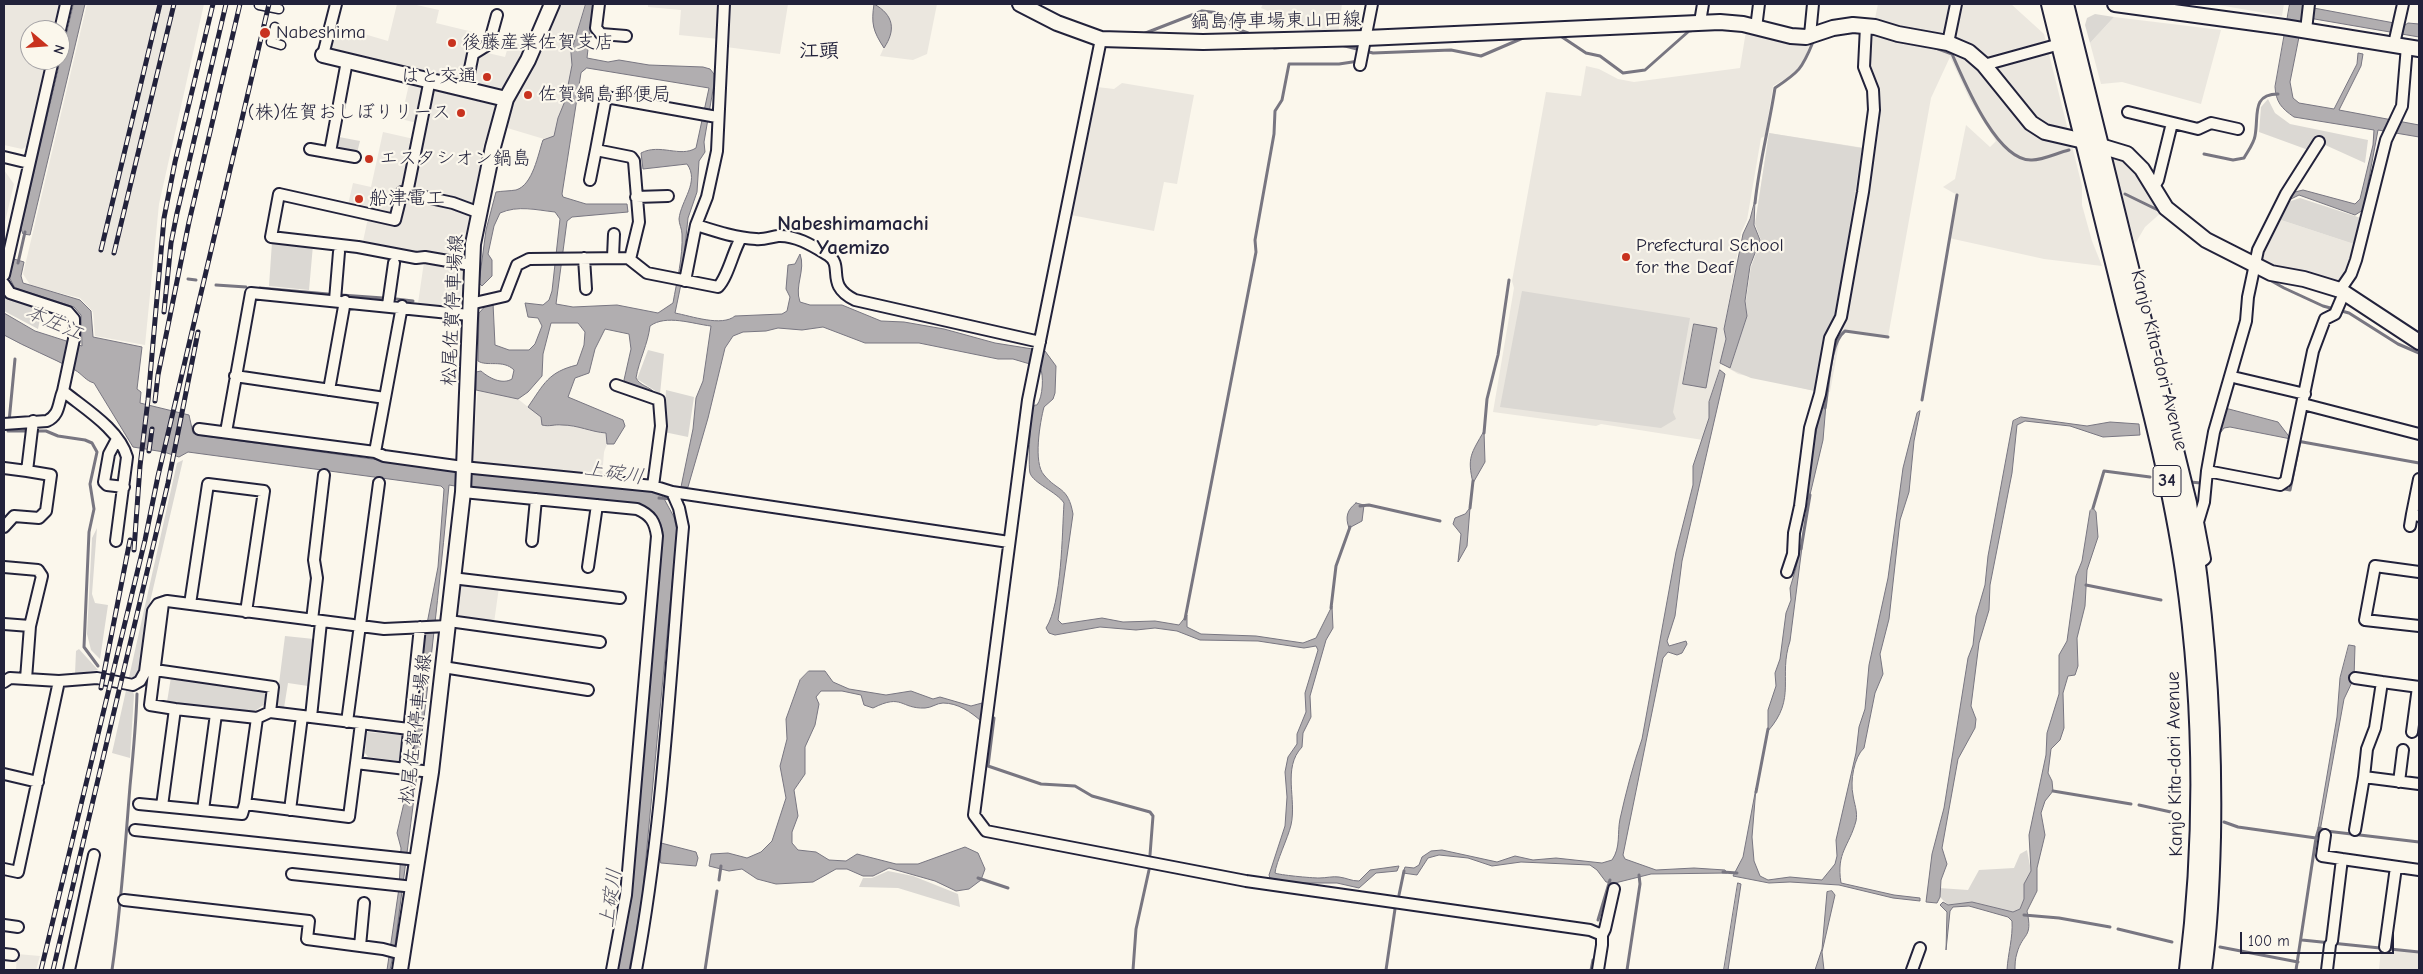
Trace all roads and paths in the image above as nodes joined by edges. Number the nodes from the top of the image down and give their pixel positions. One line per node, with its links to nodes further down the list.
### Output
1 (66, 4): 20 (street)
2 (336, 4): 34 (street)
3 (552, 4): 40 (main road, 松尾佐賀停車場線)
4 (599, 4): 27 (street)
5 (724, 4): 42 (street)
6 (1020, 4): 28 (main road, 鍋島停車場東山田線)
7 (1372, 4): 33 (street)
8 (1703, 4): 21 (street)
9 (1760, 4): 24 (street)
10 (1814, 4): 26 (street)
11 (1956, 4): 29 (street)
12 (2050, 4): 31 (highway, Kanjo Kita-dori Avenue / 34)
13 (2065, 4): 47 (highway, Kanjo Kita-dori Avenue / 34)
14 (2115, 4): 22 (main road)
15 (2308, 4): 22 (street)
16 (2403, 4): 30 (street)
17 (259, 5): 18 (street)
18 (279, 10)
19 (497, 15): 39 (street)
20 (62, 20)
21 (1700, 22): 24 (main road, 鍋島停車場東山田線); 33 (main road, 鍋島停車場東山田線)
22 (2305, 26): 30 (main road)
23 (275, 27): 32 (street)
24 (1756, 28): 26 (main road, 鍋島停車場東山田線)
25 (1866, 30): 26 (main road, 鍋島停車場東山田線); 29 (main road, 鍋島停車場東山田線); 117 (street)
26 (1810, 35)
27 (626, 36)
28 (1101, 39): 33 (main road, 鍋島停車場東山田線); 80 (street)
29 (1948, 43): 36 (main road, 鍋島停車場東山田線)
30 (2404, 43): 74 (street)
31 (2060, 44): 36 (street); 45 (highway, Kanjo Kita-dori Avenue / 34)
32 (281, 45)
33 (1362, 53)
34 (323, 55): 35 (main road)
35 (347, 61): 38 (main road); 50 (street)
36 (1984, 65): 45 (main road, 鍋島停車場東山田線)
37 (51, 70): 53 (street)
38 (430, 80): 39 (main road); 56 (street)
39 (466, 88): 40 (main road)
40 (506, 98): 59 (main road, 松尾佐賀停車場線)
41 (2128, 112): 43 (street)
42 (715, 116): 49 (street); 60 (street)
43 (2172, 123): 44 (street); 55 (street)
44 (2238, 130)
45 (2084, 141): 47 (main road, 鍋島停車場東山田線); 192 (highway, Kanjo Kita-dori Avenue / 34)
46 (2319, 142): 69 (street)
47 (2101, 146): 55 (main road, 鍋島停車場東山田線); 114 (highway, Kanjo Kita-dori Avenue / 34)
48 (310, 149): 50 (street)
49 (596, 150): 54 (street); 58 (street)
50 (330, 152): 52 (street)
51 (4, 157): 53 (street)
52 (355, 157)
53 (29, 164): 70 (street)
54 (590, 180)
55 (2153, 188): 69 (main road, 鍋島停車場東山田線)
56 (406, 193): 59 (street); 68 (street)
57 (668, 196): 58 (street)
58 (636, 197): 66 (street)
59 (480, 213): 68 (main road, 松尾佐賀停車場線)
60 (696, 226): 62 (street); 71 (street)
61 (614, 234): 64 (street)
62 (741, 238): 71 (street); 80 (street)
63 (339, 252): 75 (street)
64 (614, 257): 65 (street); 66 (street)
65 (584, 258): 73 (street); 78 (street)
66 (630, 259): 71 (street)
67 (394, 263): 76 (street)
68 (471, 265): 78 (main road, 松尾佐賀停車場線)
69 (2254, 268): 74 (main road, 鍋島停車場東山田線); 99 (street)
70 (4, 275)
71 (681, 280)
72 (4, 284): 85 (street)
73 (586, 289)
74 (2342, 291): 79 (main road, 鍋島停車場東山田線); 87 (street)
75 (340, 301): 76 (street); 81 (street); 84 (street)
76 (388, 305): 77 (street)
77 (402, 306): 78 (street); 86 (street)
78 (470, 309): 95 (main road, 松尾佐賀停車場線)
79 (2419, 342)
80 (1039, 345): 113 (street)
81 (235, 376): 84 (street); 91 (street)
82 (2237, 378): 87 (street)
83 (616, 385): 102 (street)
84 (329, 390): 86 (street)
85 (63, 391): 89 (street); 93 (street)
86 (385, 398): 94 (street)
87 (2304, 399): 92 (street); 99 (street)
88 (7, 423): 89 (street)
89 (33, 428): 97 (street)
90 (199, 428): 91 (street)
91 (226, 432): 94 (street)
92 (2419, 434)
93 (117, 439): 103 (street); 103 (street)
94 (375, 452): 95 (street)
95 (463, 467): 102 (street); 104 (main road, 松尾佐賀停車場線)
96 (4, 468): 97 (street)
97 (27, 471): 110 (street)
98 (324, 475): 124 (street)
99 (2206, 475): 114 (street)
100 (2419, 479): 108 (street)
101 (379, 483): 127 (street)
102 (653, 486): 105 (street)
103 (124, 488): 111 (street)
104 (462, 492): 106 (street); 119 (main road, 松尾佐賀停車場線)
105 (672, 492): 113 (street); 189 (street)
106 (536, 499): 107 (street); 112 (street)
107 (597, 505): 116 (street); 188 (street)
108 (2416, 515): 109 (street)
109 (2410, 526)
110 (4, 527)
111 (116, 541)
112 (532, 541)
113 (1009, 542): 180 (street)
114 (2198, 564): 185 (highway, Kanjo Kita-dori Avenue / 34)
115 (4, 567): 128 (street)
116 (588, 567)
117 (1788, 572)
118 (2419, 572): 129 (street)
119 (452, 578): 120 (street); 126 (main road, 松尾佐賀停車場線)
120 (620, 598)
121 (163, 603): 122 (street); 133 (street); 136 (street)
122 (190, 604): 123 (street); 123 (street)
123 (246, 612): 124 (street)
124 (317, 621): 127 (street); 144 (street)
125 (4, 624): 128 (street)
126 (445, 624): 130 (street); 131 (street); 132 (main road, 松尾佐賀停車場線)
127 (360, 625): 130 (street); 146 (street)
128 (30, 626): 135 (street)
129 (2419, 626)
130 (422, 627): 148 (street)
131 (600, 642)
132 (443, 667): 140 (street); 153 (main road, 松尾佐賀停車場線)
133 (154, 670): 141 (street); 142 (street)
134 (2355, 678): 138 (street)
135 (26, 679): 136 (street); 137 (street)
136 (60, 681): 156 (street)
137 (4, 682)
138 (2382, 682): 139 (street); 155 (street)
139 (2419, 687): 149 (street)
140 (588, 690)
141 (175, 709): 143 (street); 161 (street)
142 (270, 712): 144 (street); 145 (street)
143 (216, 714): 145 (street); 162 (street)
144 (306, 717): 146 (street); 163 (street)
145 (257, 718): 160 (street)
146 (347, 722): 147 (street)
147 (361, 723): 148 (street); 151 (street)
148 (409, 729): 152 (street)
149 (2412, 732)
150 (2403, 750): 157 (street)
151 (356, 764): 152 (street); 163 (street)
152 (407, 769): 153 (street)
153 (426, 771): 168 (main road, 松尾佐賀停車場線)
154 (4, 774): 156 (street)
155 (2364, 778): 157 (street); 165 (street)
156 (38, 782): 171 (street)
157 (2399, 782): 158 (street)
158 (2419, 784)
159 (139, 804): 161 (street)
160 (245, 804): 162 (street); 163 (street)
161 (162, 806): 162 (street)
162 (203, 810)
163 (290, 810)
164 (135, 830): 168 (street)
165 (2355, 830)
166 (2325, 835): 169 (street)
167 (94, 855): 186 (street)
168 (408, 858): 174 (main road, 松尾佐賀停車場線)
169 (2342, 859): 170 (street); 193 (street)
170 (2396, 867): 172 (street); 182 (street)
171 (4, 869)
172 (2419, 870)
173 (292, 874): 174 (street)
174 (405, 886): 184 (main road, 松尾佐賀停車場線)
175 (1614, 889): 180 (street)
176 (124, 900): 181 (street)
177 (364, 904): 181 (street)
178 (4, 925): 179 (street)
179 (18, 927)
180 (1602, 935): 190 (street)
181 (360, 946): 184 (street)
182 (2385, 947)
183 (1920, 948): 191 (street)
184 (395, 952): 187 (main road, 松尾佐賀停車場線)
185 (2203, 968)
186 (69, 970)
187 (400, 970)
188 (612, 970)
189 (636, 970)
190 (1598, 970)
191 (1912, 970)
192 (2188, 970)
193 (2327, 970)

